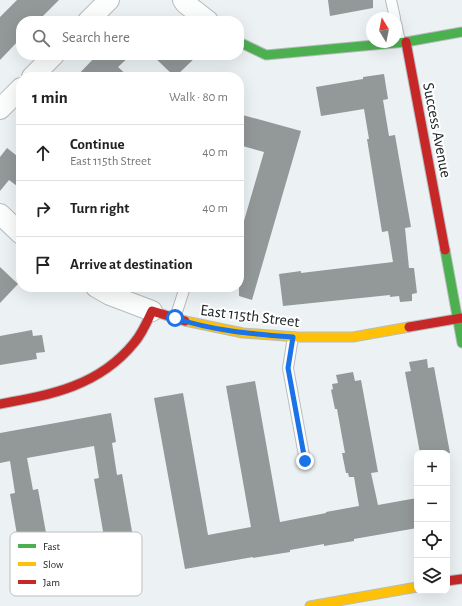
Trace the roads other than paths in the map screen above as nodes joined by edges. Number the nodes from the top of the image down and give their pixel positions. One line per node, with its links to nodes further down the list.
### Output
1 (109, 0): 5 (street)
2 (183, 0): 6 (street)
3 (392, 0): 4 (lane)
4 (394, 12)
5 (93, 16)
6 (202, 16)
7 (462, 32): 8 (street)
8 (403, 42): 9 (street); 20 (street, Success Avenue)
9 (244, 44)
10 (49, 60): 11 (street)
11 (37, 72)
12 (16, 93): 13 (street)
13 (0, 109)
14 (0, 214): 15 (street)
15 (16, 229)
16 (106, 292): 18 (street)
17 (183, 292): 19 (lane)
18 (152, 311): 19 (street, East 115th Street); 23 (street)
19 (175, 318): 21 (street, East 115th Street)
20 (460, 318): 21 (street, East 115th Street); 22 (street, Success Avenue)
21 (293, 337): 24 (lane)
22 (462, 343)
23 (0, 404)
24 (305, 461)
25 (462, 579): 26 (street)
26 (450, 581)
27 (414, 588): 28 (street)
28 (310, 606)

